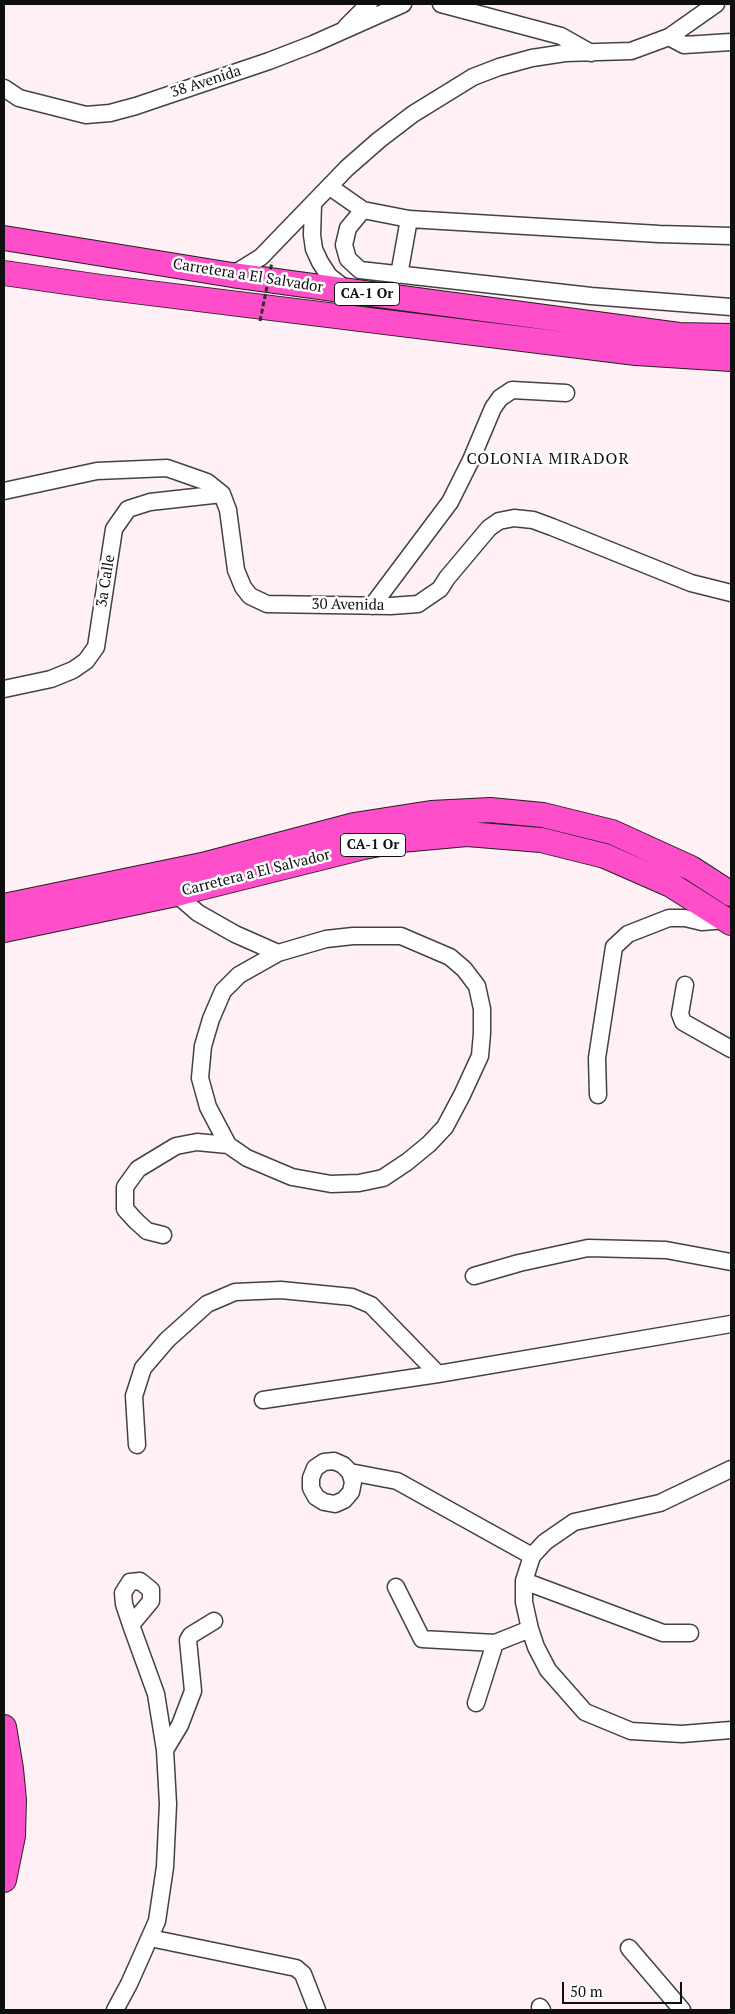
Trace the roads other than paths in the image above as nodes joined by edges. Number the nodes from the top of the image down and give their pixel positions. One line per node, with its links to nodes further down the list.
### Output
1 (369, 4): 5 (street)
2 (403, 4): 5 (street, 38 Avenida)
3 (441, 4): 8 (street)
4 (716, 4): 6 (street)
5 (343, 30): 9 (street, 38 Avenida)
6 (669, 37): 7 (street); 8 (street)
7 (731, 42)
8 (591, 53): 10 (street)
9 (4, 88)
10 (330, 186): 11 (street); 12 (street)
11 (313, 205): 18 (street); 20 (street)
12 (363, 210): 13 (street); 19 (street)
13 (409, 219): 14 (street); 19 (street)
14 (731, 236)
15 (4, 238): 16 (highway, Carretera a El Salvador / CA-1 Or)
16 (108, 254): 17 (highway); 18 (highway, Carretera a El Salvador / CA-1 Or)
17 (12, 274): 23 (highway, Carretera a El Salvador / CA-1 Or)
18 (232, 275): 20 (highway, Carretera a El Salvador / CA-1 Or)
19 (399, 275): 21 (street)
20 (349, 292): 22 (highway, Carretera a El Salvador / CA-1 Or)
21 (731, 307)
22 (731, 336)
23 (731, 358)
24 (566, 393): 28 (street)
25 (4, 491): 26 (street)
26 (222, 494): 28 (street, 30 Avenida); 29 (street, 3a Calle)
27 (731, 593): 28 (street, 30 Avenida)
28 (372, 606)
29 (4, 689)
30 (176, 894): 33 (highway, Carretera a El Salvador / CA-1 Or); 35 (highway, Carretera a El Salvador / CA-1 Or); 36 (street)
31 (731, 894): 32 (highway, Carretera a El Salvador / CA-1 Or)
32 (4, 906)
33 (690, 908): 34 (highway, Carretera a El Salvador / CA-1 Or); 39 (street)
34 (729, 921)
35 (4, 930)
36 (278, 953): 40 (street); 40 (street)
37 (685, 985): 38 (street)
38 (731, 1049)
39 (598, 1095)
40 (228, 1145): 41 (street)
41 (163, 1235)
42 (731, 1262): 43 (street)
43 (474, 1276)
44 (731, 1324): 45 (street)
45 (438, 1374): 46 (street); 47 (street)
46 (263, 1400)
47 (137, 1445)
48 (731, 1469): 50 (street)
49 (350, 1472): 50 (street)
50 (532, 1556): 51 (street)
51 (524, 1581): 55 (street); 56 (street)
52 (396, 1587): 57 (street)
53 (214, 1621): 61 (street)
54 (131, 1625): 61 (street)
55 (522, 1632): 57 (street); 60 (street)
56 (690, 1633)
57 (495, 1643): 58 (street)
58 (476, 1703)
59 (4, 1727): 62 (highway)
60 (731, 1730)
61 (165, 1750): 63 (street)
62 (4, 1880)
63 (150, 1938): 65 (street); 66 (street)
64 (629, 1948): 67 (street)
65 (115, 2010)
66 (317, 2010)
67 (682, 2010)

